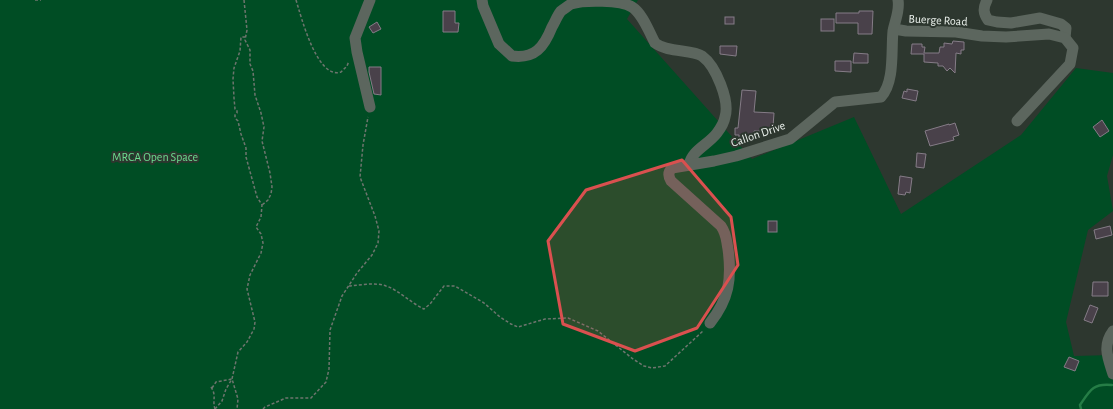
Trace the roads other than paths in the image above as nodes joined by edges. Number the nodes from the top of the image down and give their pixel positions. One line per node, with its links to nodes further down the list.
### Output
1 (370, 0): 7 (street)
2 (482, 0): 9 (street)
3 (898, 0): 5 (street, Callon Drive)
4 (987, 0): 6 (street)
5 (894, 29): 6 (street, Buerge Road); 9 (street, Callon Drive)
6 (1065, 38): 8 (street)
7 (370, 107)
8 (1017, 120)
9 (689, 165): 10 (street, Callon Drive)
10 (710, 323)
11 (1113, 331): 12 (street)
12 (1113, 374)

